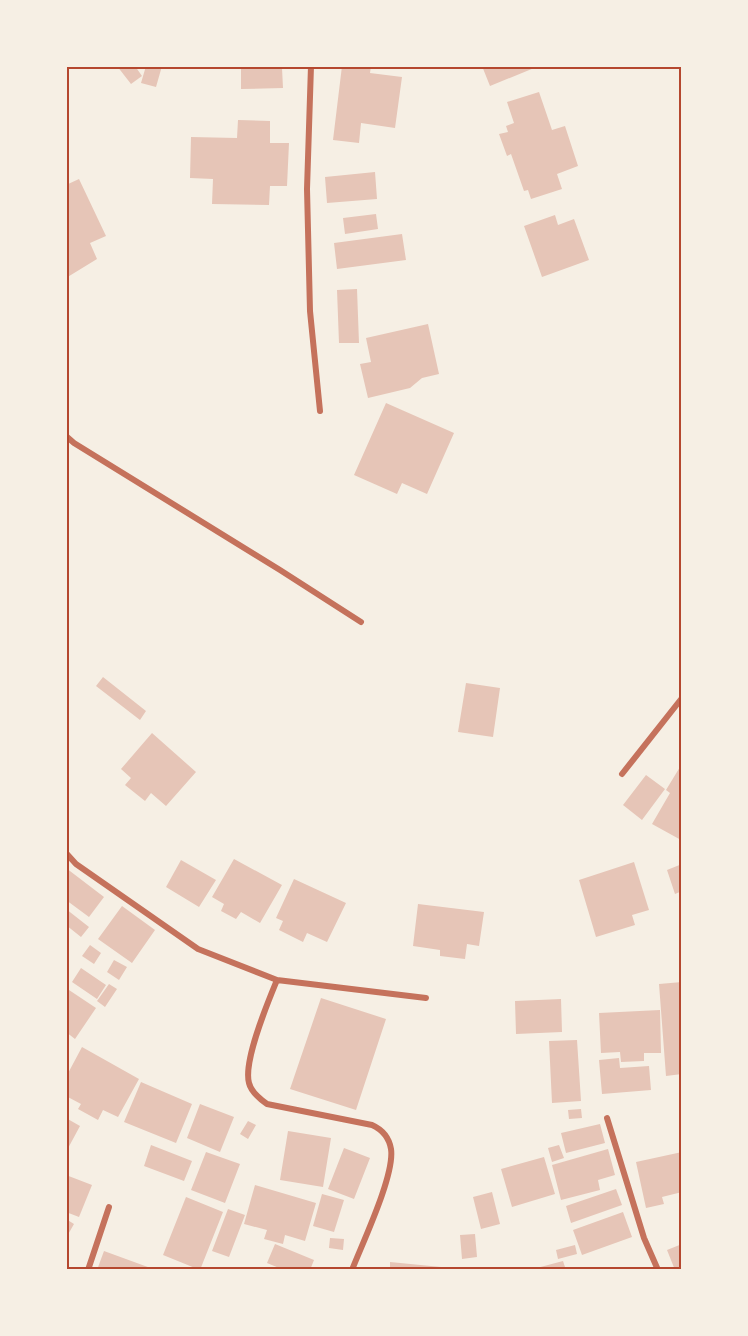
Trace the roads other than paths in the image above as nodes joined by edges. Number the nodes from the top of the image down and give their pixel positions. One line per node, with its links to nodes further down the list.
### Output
1 (311, 66): 2 (street)
2 (320, 411)
3 (66, 436): 4 (street)
4 (361, 622)
5 (682, 698): 6 (street)
6 (622, 774)
7 (66, 854): 8 (street)
8 (277, 980): 9 (street); 13 (street)
9 (426, 998)
10 (608, 1118): 14 (street)
11 (109, 1207): 12 (street)
12 (88, 1270)
13 (352, 1270)
14 (658, 1270)

